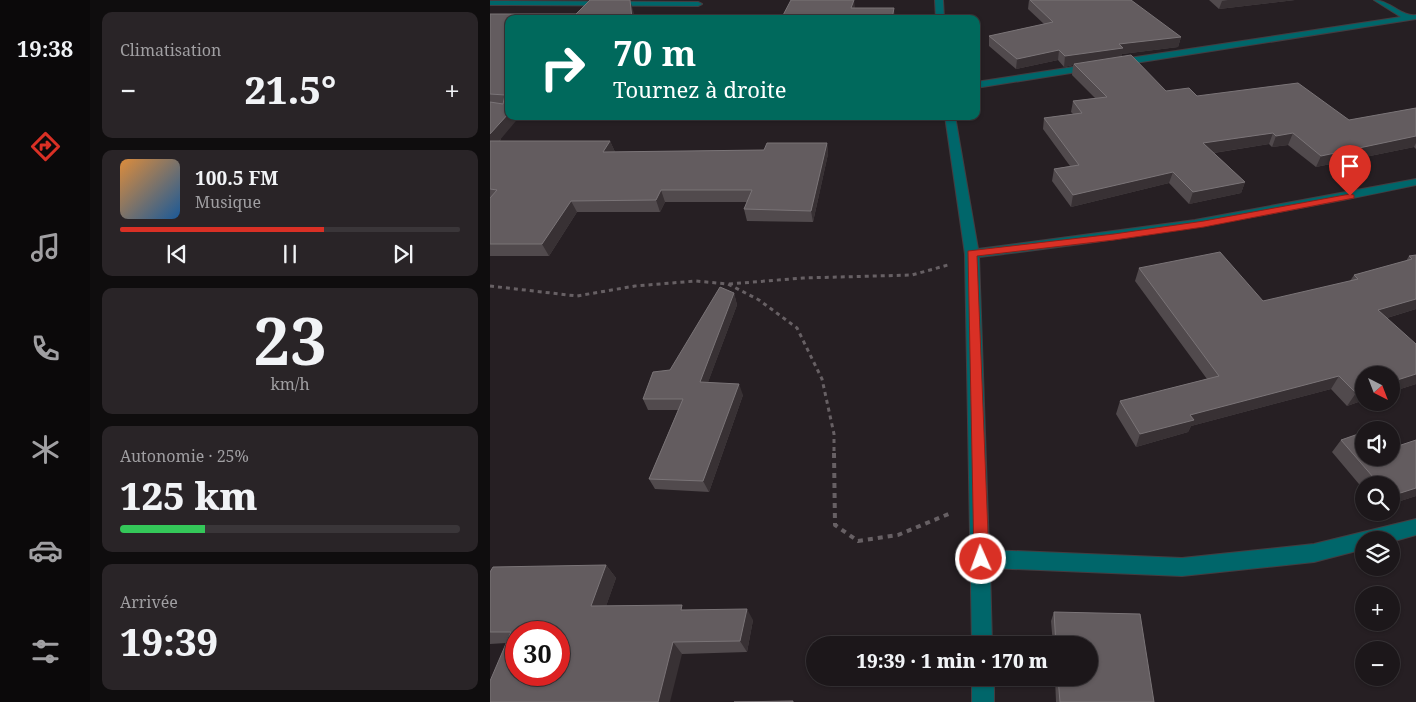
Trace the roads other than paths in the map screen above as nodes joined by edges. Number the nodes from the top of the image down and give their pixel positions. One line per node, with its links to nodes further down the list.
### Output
1 (939, 0): 5 (street)
2 (1378, 0): 6 (street)
3 (490, 3): 4 (street)
4 (697, 5)
5 (940, 15)
6 (1414, 19): 7 (street)
7 (980, 84)
8 (951, 120): 10 (street)
9 (1416, 182): 10 (street)
10 (972, 254): 14 (street)
11 (1416, 527): 12 (street)
12 (1400, 531)
13 (1355, 542): 14 (street)
14 (981, 559): 15 (street)
15 (982, 636)
16 (983, 686): 17 (street)
17 (983, 702)

